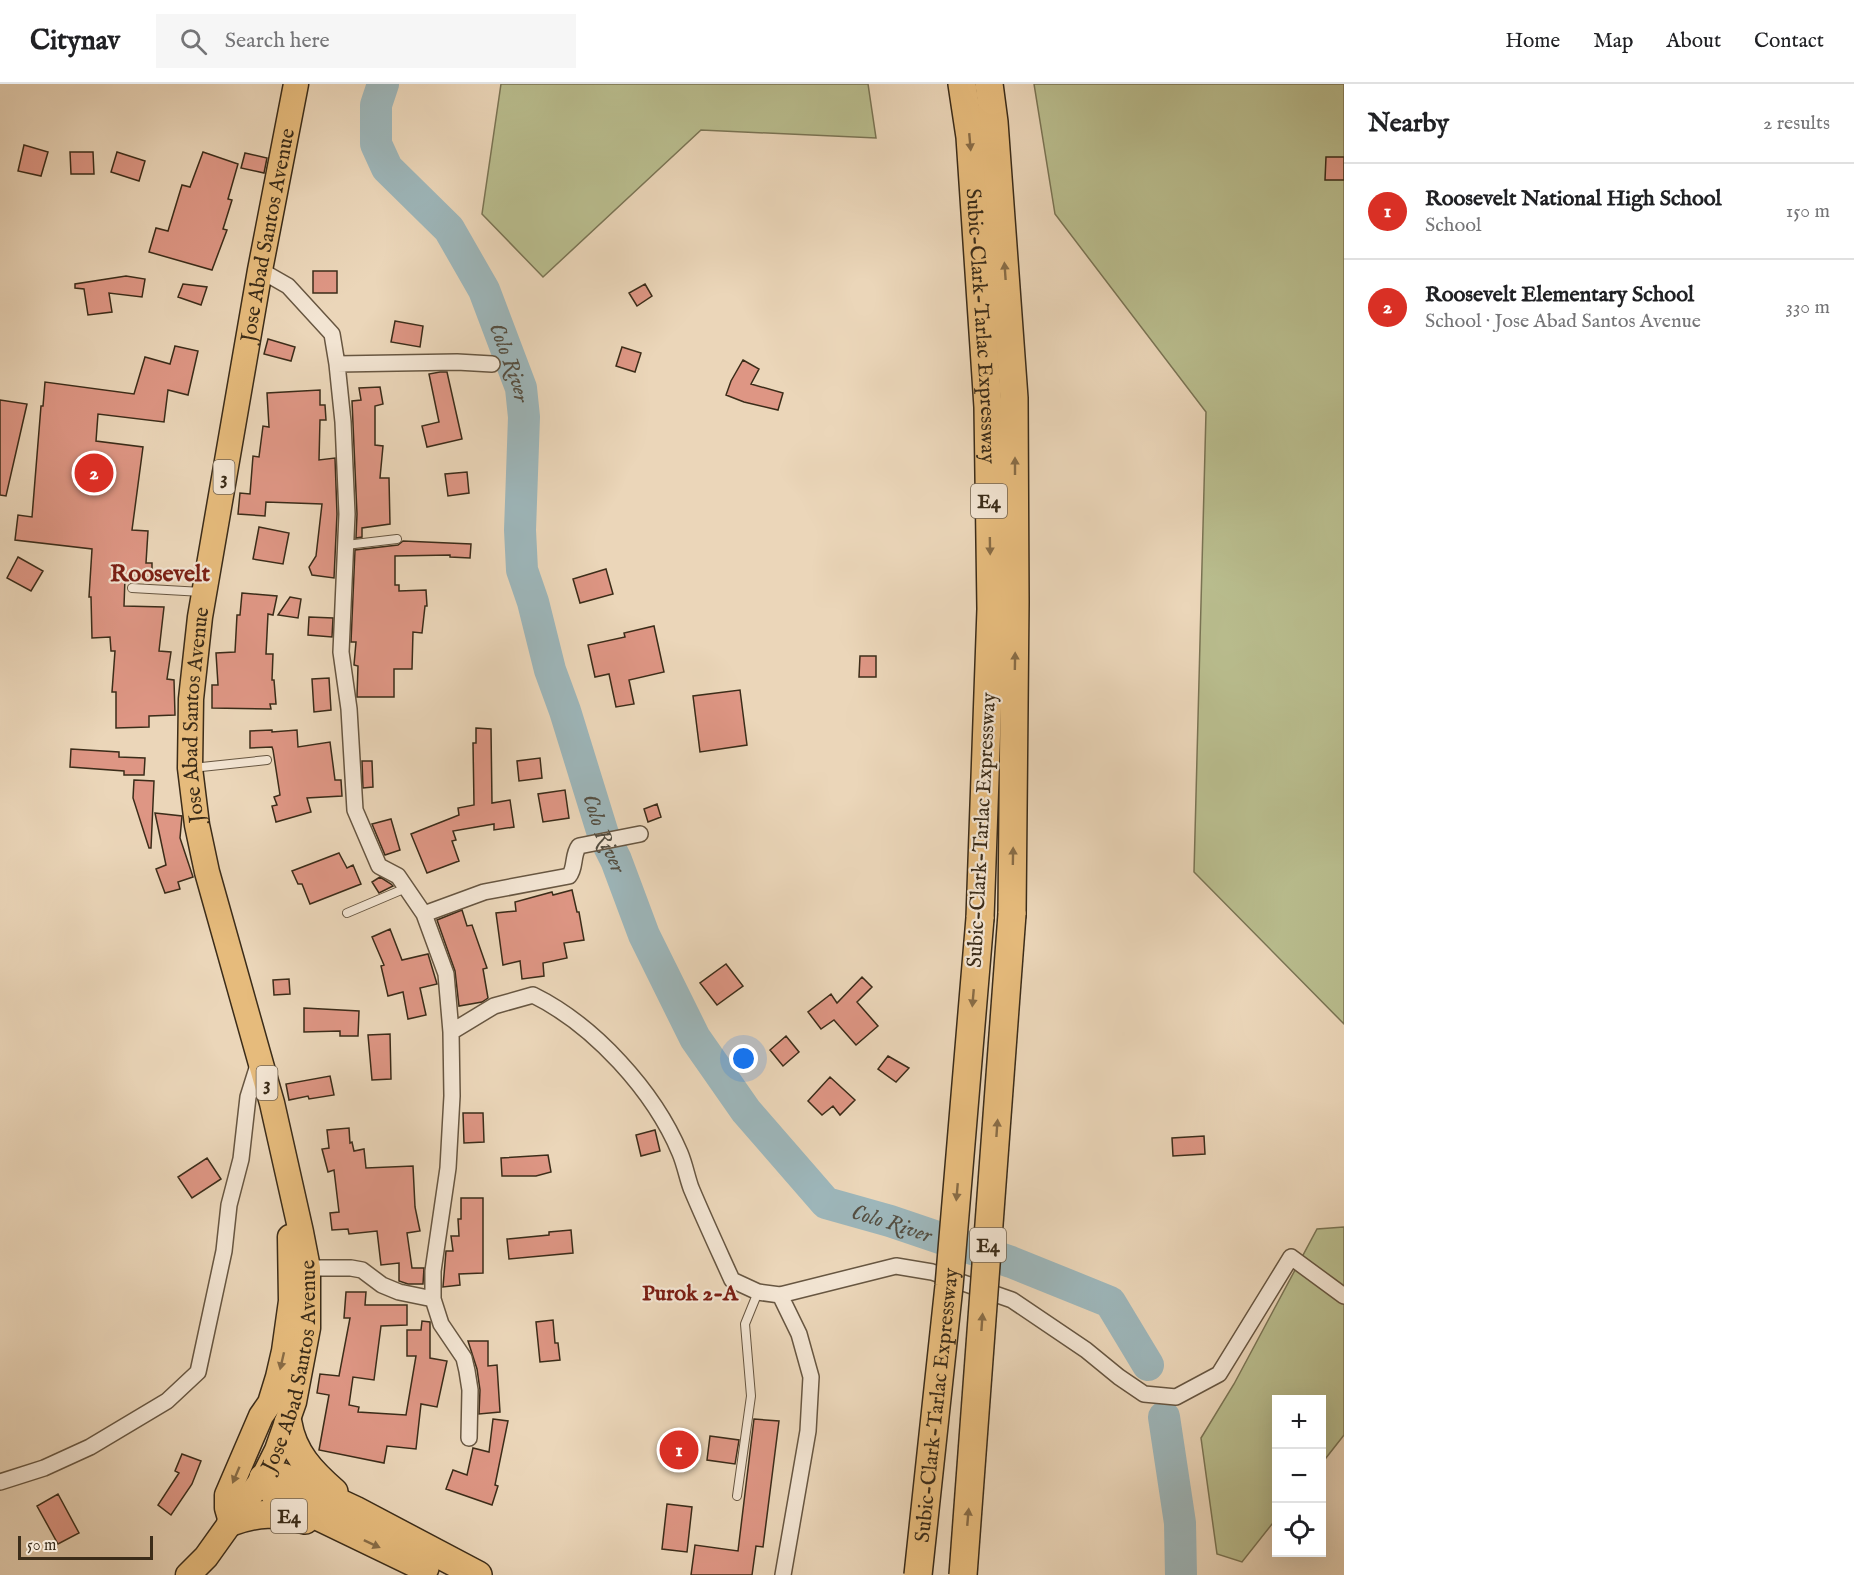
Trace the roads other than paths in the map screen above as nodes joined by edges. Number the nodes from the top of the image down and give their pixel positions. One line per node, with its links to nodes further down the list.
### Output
1 (296, 84): 4 (highway, Jose Abad Santos Avenue / 3)
2 (962, 84): 37 (highway, Subic-Clark-Tarlac Expressway / E4, one-way to 37, bridge)
3 (989, 84): 38 (highway, Subic-Clark-Tarlac Expressway / E4, one-way to 3, bridge)
4 (260, 270): 5 (street); 10 (highway, Jose Abad Santos Avenue / 3)
5 (338, 364): 6 (street); 8 (street)
6 (492, 364)
7 (397, 539): 8 (lane)
8 (346, 545): 14 (street)
9 (132, 588): 10 (lane)
10 (204, 592): 12 (highway, Jose Abad Santos Avenue / 3)
11 (267, 760): 12 (lane)
12 (190, 768): 18 (highway, Jose Abad Santos Avenue / 3)
13 (636, 835): 16 (street)
14 (406, 888): 15 (lane); 16 (street)
15 (347, 913)
16 (423, 914): 17 (street)
17 (451, 1032): 21 (street); 24 (street)
18 (260, 1058): 19 (highway, Jose Abad Santos Avenue / 3); 29 (street)
19 (292, 1199): 20 (highway, Jose Abad Santos Avenue / 3); 25 (highway, Jose Abad Santos Avenue / 3, one-way to 25)
20 (308, 1268): 24 (street); 26 (highway, Jose Abad Santos Avenue / 3)
21 (758, 1292): 22 (street); 30 (lane)
22 (780, 1295): 23 (street); 36 (street)
23 (1344, 1296)
24 (434, 1299): 27 (street)
25 (270, 1403): 28 (highway); 32 (highway, Jose Abad Santos Avenue / 3, one-way to 32)
26 (288, 1423): 28 (highway, Jose Abad Santos Avenue / 3); 31 (highway, E4)
27 (469, 1438)
28 (263, 1478): 31 (highway, E4); 32 (highway, Jose Abad Santos Avenue / 3)
29 (0, 1482)
30 (737, 1496)
31 (351, 1521): 32 (highway, E4); 34 (highway, E4, one-way to 34); 35 (highway, E4)
32 (231, 1522): 33 (highway, Jose Abad Santos Avenue / 3)
33 (188, 1575)
34 (440, 1575)
35 (477, 1575)
36 (783, 1575)
37 (918, 1575)
38 (963, 1575)

